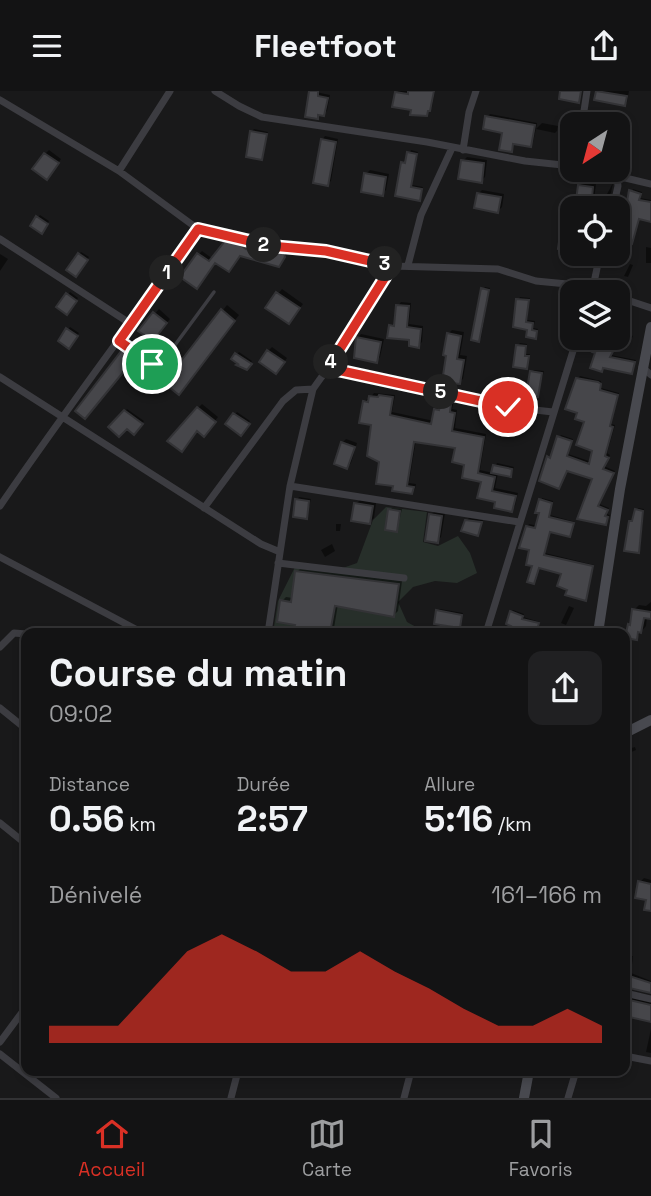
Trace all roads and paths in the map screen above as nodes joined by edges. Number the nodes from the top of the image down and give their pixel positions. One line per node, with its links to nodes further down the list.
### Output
1 (170, 91): 10 (street)
2 (215, 91): 7 (street)
3 (476, 91): 8 (street)
4 (587, 91): 6 (street)
5 (0, 100): 10 (street)
6 (584, 112)
7 (452, 148): 8 (street); 15 (street)
8 (463, 150): 9 (street)
9 (560, 164)
10 (119, 171): 13 (street)
11 (630, 179): 12 (street)
12 (651, 184)
13 (198, 229): 16 (street); 21 (street)
14 (0, 239): 21 (street)
15 (408, 265): 16 (street); 17 (street)
16 (392, 266): 27 (street)
17 (560, 283)
18 (214, 292): 23 (lane)
19 (630, 301): 20 (street)
20 (651, 308)
21 (131, 324): 23 (street)
22 (651, 327): 24 (main road)
23 (119, 341): 32 (street)
24 (649, 344): 26 (main road)
25 (573, 350): 31 (street)
26 (642, 367): 28 (street); 44 (main road)
27 (328, 368): 30 (street); 31 (street)
28 (651, 375)
29 (0, 377): 32 (street)
30 (313, 389): 33 (street); 35 (street)
31 (553, 412): 36 (street)
32 (61, 416): 34 (street); 35 (street)
33 (290, 486): 36 (street); 37 (street)
34 (0, 506)
35 (204, 508): 37 (street)
36 (519, 522): 43 (street)
37 (280, 552): 39 (street)
38 (0, 557): 41 (street)
39 (278, 563): 40 (street); 42 (street)
40 (404, 578)
41 (134, 628)
42 (269, 628)
43 (487, 628)
44 (599, 628)
45 (21, 634): 46 (street)
46 (0, 647)
47 (0, 708): 49 (street)
48 (651, 720): 50 (main road)
49 (21, 725)
50 (630, 730)
51 (0, 823): 52 (street)
52 (21, 840)
53 (630, 994): 54 (street)
54 (651, 999)
55 (21, 1014): 56 (street)
56 (0, 1042)
57 (0, 1055): 60 (street)
58 (630, 1057): 59 (street)
59 (651, 1061)
60 (21, 1071)
61 (27, 1076): 66 (street)
62 (237, 1076): 67 (street)
63 (410, 1076): 68 (street)
64 (528, 1076): 69 (main road)
65 (575, 1076): 70 (street)
66 (56, 1098)
67 (231, 1098)
68 (404, 1098)
69 (524, 1098)
70 (568, 1098)

